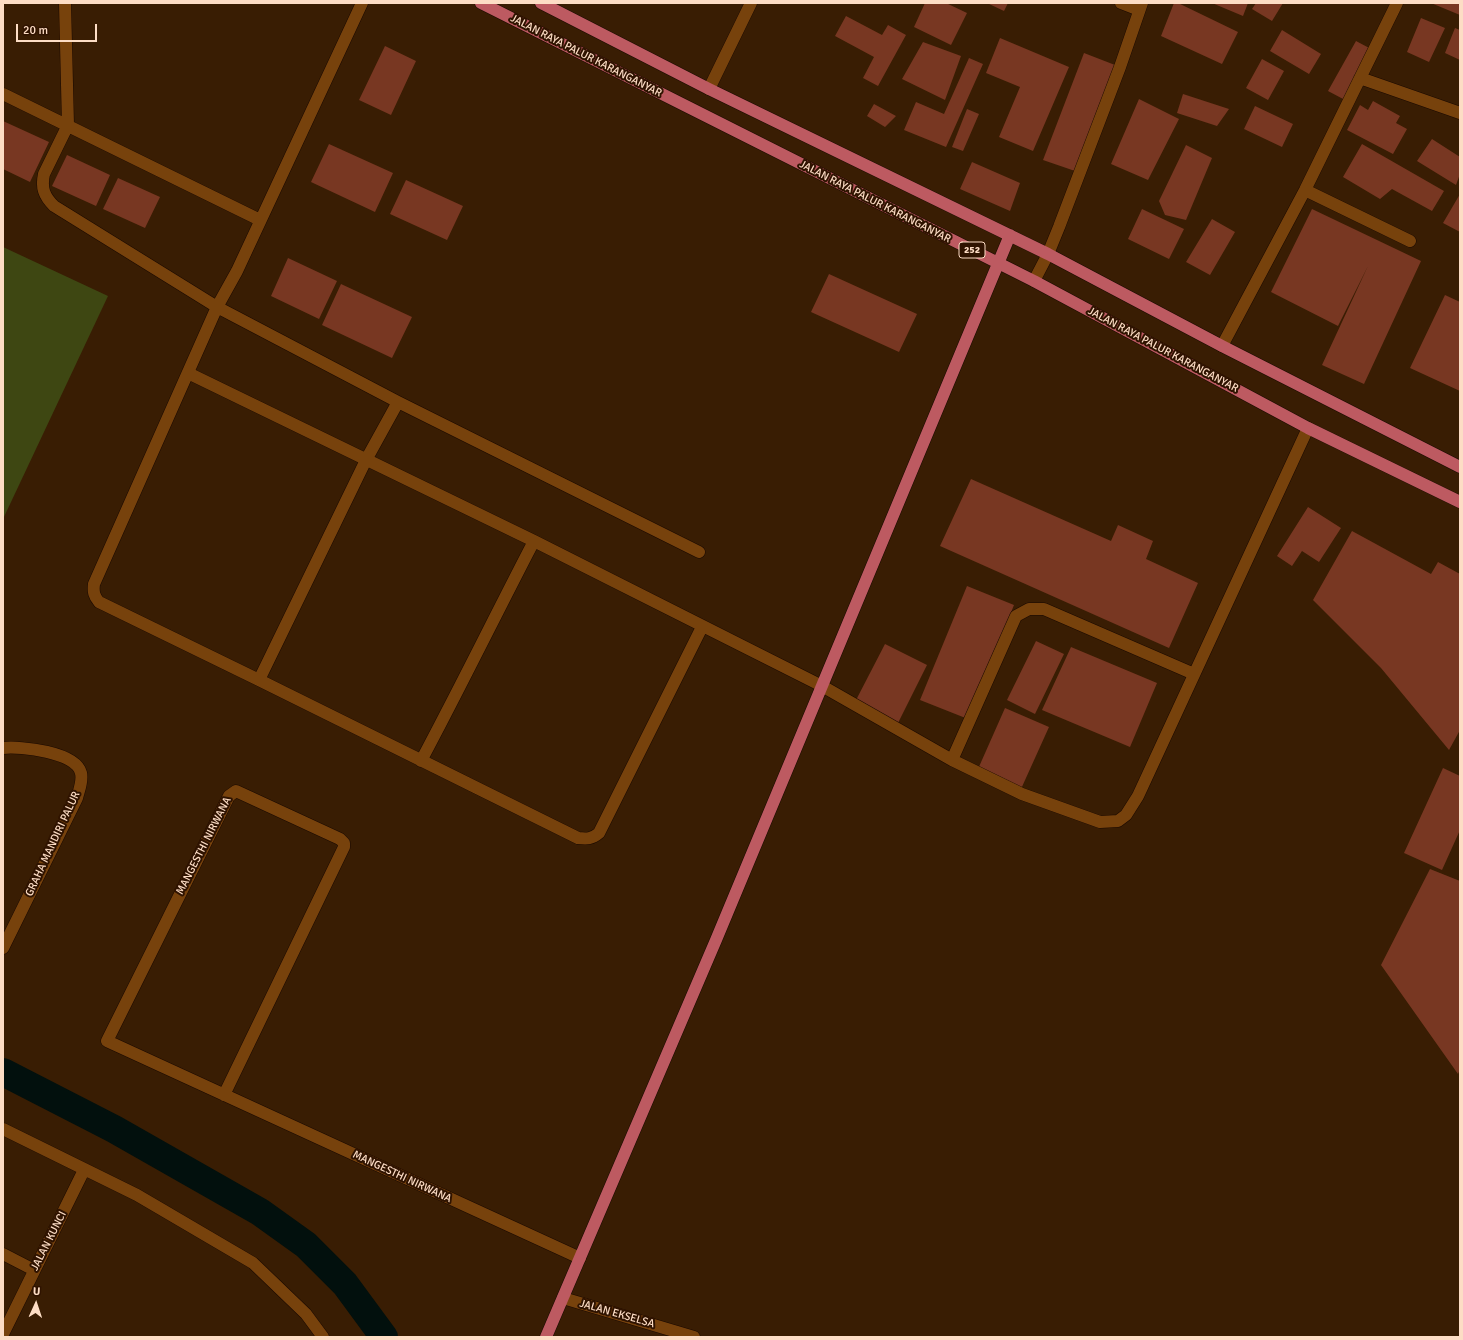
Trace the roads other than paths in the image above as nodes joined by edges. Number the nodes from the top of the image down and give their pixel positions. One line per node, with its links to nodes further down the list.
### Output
1 (65, 3): 13 (street)
2 (362, 3): 15 (street)
3 (481, 3): 19 (main road, JALAN RAYA PALUR KARANGANYAR / 252)
4 (541, 3): 10 (main road)
5 (751, 3): 10 (street)
6 (1121, 3): 8 (street)
7 (1397, 3): 9 (street)
8 (1140, 7): 18 (street)
9 (1360, 78): 12 (street); 14 (street)
10 (709, 89): 16 (main road)
11 (3, 94): 13 (street)
12 (1460, 113)
13 (68, 125): 15 (street); 21 (street)
14 (1305, 190): 17 (street); 22 (street)
15 (260, 220): 21 (street)
16 (1010, 235): 18 (main road); 19 (main road)
17 (1410, 241)
18 (1048, 254): 20 (street); 22 (main road)
19 (999, 264): 20 (main road, JALAN RAYA PALUR KARANGANYAR / 252); 34 (main road)
20 (1034, 281): 25 (main road, JALAN RAYA PALUR KARANGANYAR / 252)
21 (217, 307): 23 (street); 24 (street)
22 (1222, 346): 27 (main road)
23 (188, 372): 26 (street); 33 (street)
24 (398, 402): 26 (street); 30 (street)
25 (1308, 428): 28 (main road, JALAN RAYA PALUR KARANGANYAR / 252); 32 (street)
26 (366, 460): 29 (street); 33 (street)
27 (1460, 467)
28 (1460, 502)
29 (534, 541): 31 (street); 37 (street)
30 (699, 552)
31 (702, 627): 34 (street); 37 (street)
32 (1194, 674): 36 (street); 36 (street)
33 (259, 680): 37 (street)
34 (822, 686): 36 (street); 43 (main road)
35 (3, 748): 38 (street, GRAHA MANDIRI PALUR)
36 (952, 760)
37 (421, 761)
38 (3, 948)
39 (224, 1095): 39 (street, MANGESTHI NIRWANA); 43 (street, MANGESTHI NIRWANA)
40 (3, 1129): 41 (street)
41 (84, 1170): 44 (street, JALAN KUNCI); 47 (street)
42 (3, 1254): 44 (street)
43 (580, 1258): 45 (main road)
44 (34, 1270): 46 (street, JALAN KUNCI)
45 (563, 1298): 48 (main road); 49 (street, JALAN EKSELSA)
46 (3, 1334)
47 (323, 1337)
48 (546, 1337)
49 (694, 1337)

